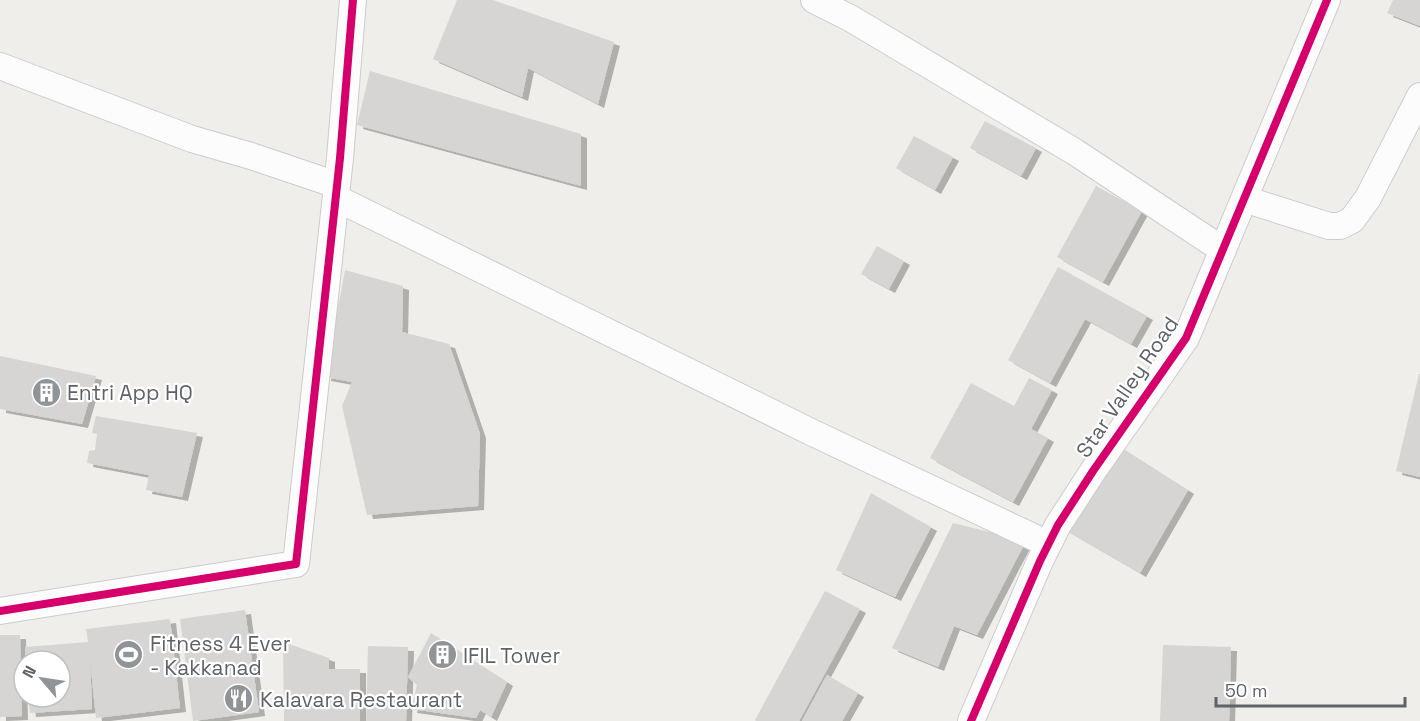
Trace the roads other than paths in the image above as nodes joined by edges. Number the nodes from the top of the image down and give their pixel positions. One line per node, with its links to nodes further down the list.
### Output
1 (353, 0): 6 (street)
2 (814, 0): 8 (street)
3 (1327, 0): 7 (street, Star Valley Road)
4 (0, 66): 6 (street)
5 (1420, 96): 7 (street)
6 (336, 192): 9 (street); 10 (street)
7 (1244, 199): 8 (street, Star Valley Road)
8 (1223, 250): 9 (street, Star Valley Road)
9 (1048, 544): 11 (street, Star Valley Road)
10 (0, 612)
11 (971, 721)

